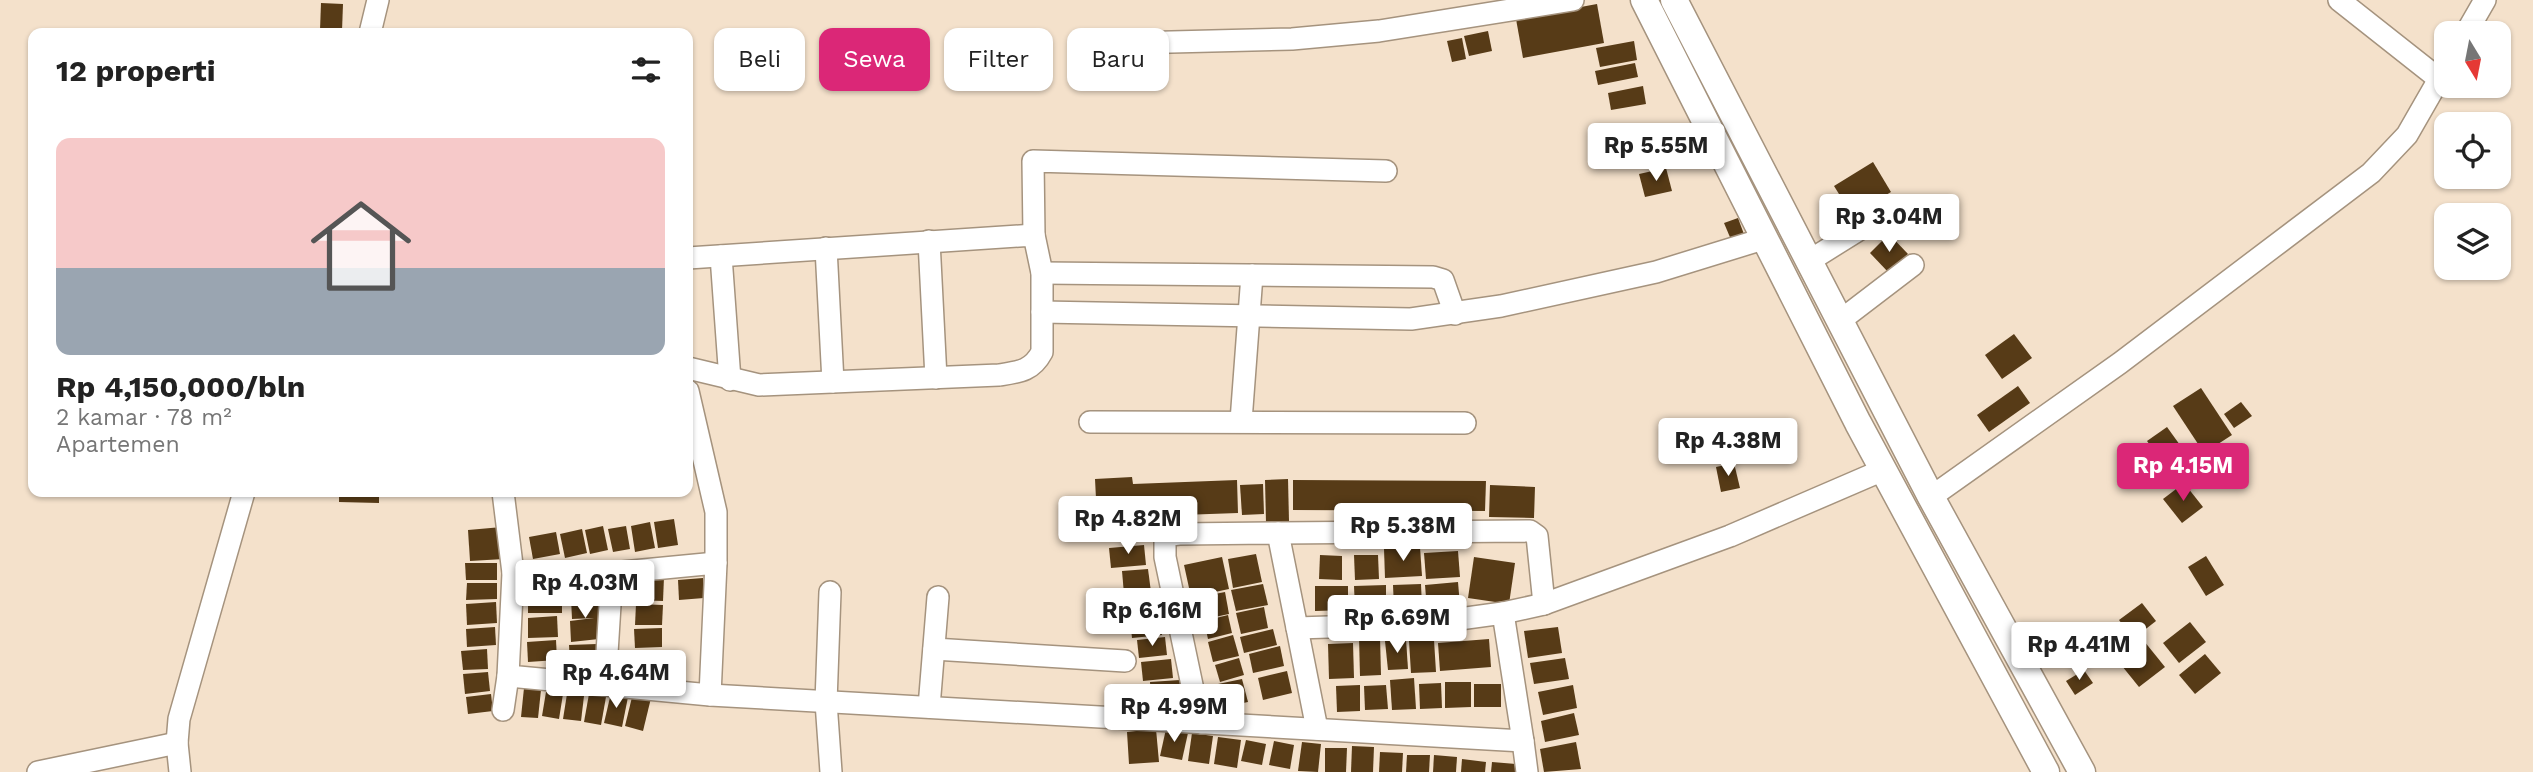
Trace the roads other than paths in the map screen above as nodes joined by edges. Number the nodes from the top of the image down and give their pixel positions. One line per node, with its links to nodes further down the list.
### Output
1 (378, 0): 8 (street)
2 (1573, 0): 9 (street)
3 (1644, 0): 15 (street)
4 (1674, 0): 20 (street)
5 (2339, 0): 10 (street)
6 (2485, 0): 7 (street)
7 (2473, 21)
8 (371, 28)
9 (1169, 42)
10 (2434, 67)
11 (2434, 88): 40 (street)
12 (1386, 171): 14 (street)
13 (1897, 206): 20 (street)
14 (1034, 235): 16 (street); 22 (street)
15 (1763, 239): 25 (street); 37 (street)
16 (929, 241): 17 (street); 29 (street)
17 (826, 248): 18 (street); 31 (street)
18 (721, 256): 19 (street); 30 (street)
19 (693, 258)
20 (1809, 261): 27 (street)
21 (1913, 265): 27 (street)
22 (1042, 273): 23 (street); 24 (street)
23 (1252, 275): 25 (street); 26 (street)
24 (1042, 312): 26 (street); 29 (street)
25 (1455, 314): 26 (street)
26 (1249, 316): 32 (street)
27 (1841, 320): 40 (street)
28 (693, 369): 30 (street)
29 (936, 378): 31 (street)
30 (730, 380): 31 (street)
31 (833, 382)
32 (1241, 421): 33 (street); 34 (street)
33 (1090, 422)
34 (1465, 422)
35 (693, 430): 36 (street)
36 (696, 454): 42 (street)
37 (1883, 470): 47 (street); 67 (street)
38 (243, 497): 61 (street)
39 (504, 497): 43 (street)
40 (1931, 497): 68 (street)
41 (1278, 533): 47 (street); 49 (street); 58 (street)
42 (716, 562): 44 (street); 54 (street)
43 (513, 573): 44 (street); 52 (street)
44 (612, 573): 53 (street)
45 (830, 592): 55 (street)
46 (938, 597): 50 (street)
47 (1544, 604): 48 (street)
48 (1503, 613): 49 (street); 60 (street)
49 (1297, 628): 59 (street)
50 (934, 649): 51 (street); 56 (street)
51 (1125, 661)
52 (508, 676): 53 (street); 57 (street)
53 (605, 685): 54 (street)
54 (710, 695): 55 (street)
55 (826, 702): 56 (street); 65 (street)
56 (929, 707): 58 (street)
57 (503, 710)
58 (1200, 723): 59 (street)
59 (1317, 729): 60 (street)
60 (1523, 741): 66 (street)
61 (177, 743): 62 (street); 64 (street)
62 (90, 767): 63 (street)
63 (38, 772)
64 (180, 772)
65 (831, 772)
66 (1527, 772)
67 (2046, 772)
68 (2082, 772)

